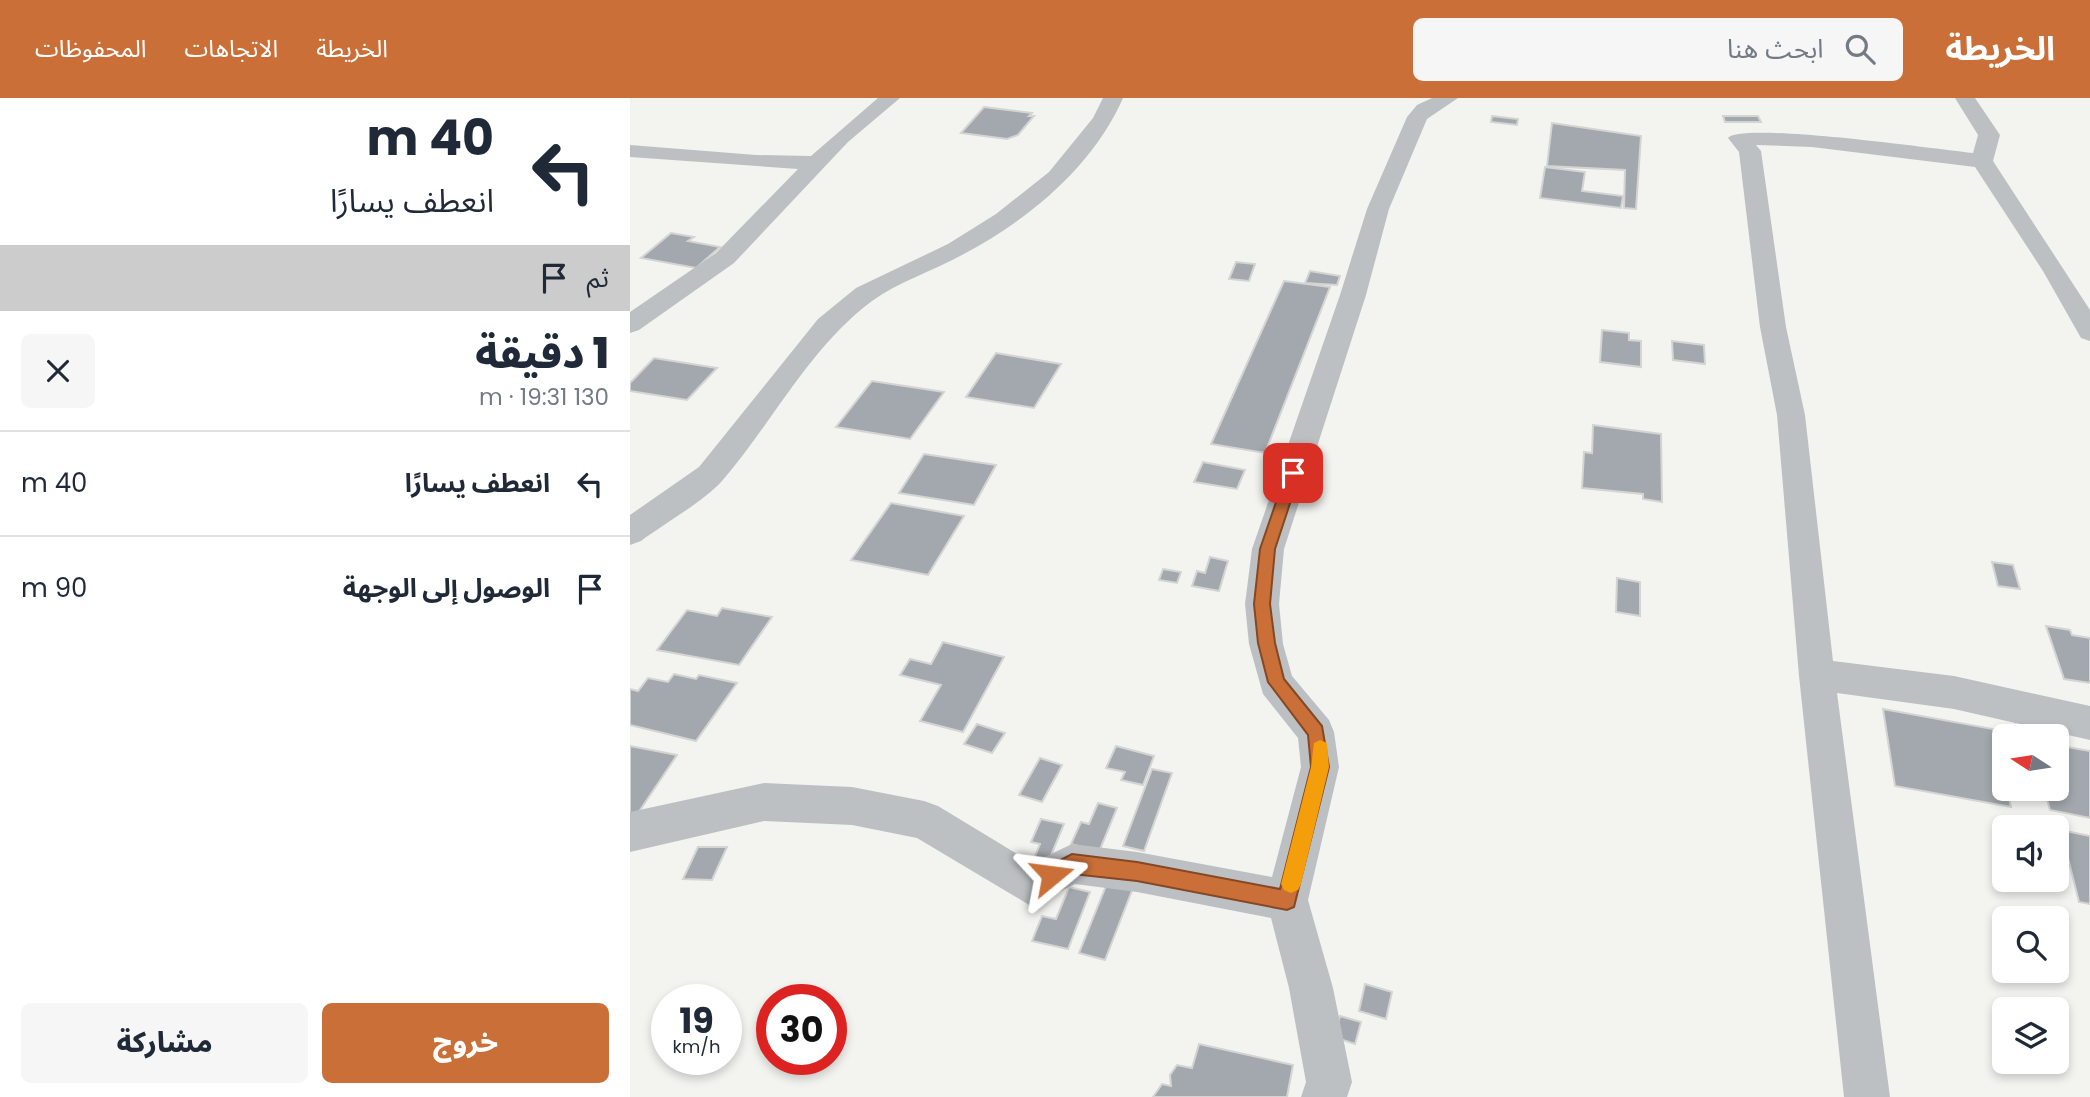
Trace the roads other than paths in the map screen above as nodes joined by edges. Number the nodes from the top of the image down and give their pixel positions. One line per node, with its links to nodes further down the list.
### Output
1 (890, 98): 7 (street)
2 (1114, 98): 10 (street)
3 (1448, 98): 14 (street)
4 (1965, 98): 6 (street)
5 (630, 151): 7 (street)
6 (1982, 161): 9 (street); 11 (street)
7 (817, 163): 8 (street)
8 (630, 324)
9 (2090, 332)
10 (630, 532)
11 (1817, 676): 12 (street); 16 (street)
12 (2090, 723)
13 (630, 832): 14 (street)
14 (1287, 900): 15 (street)
15 (1324, 1097)
16 (1867, 1097)

